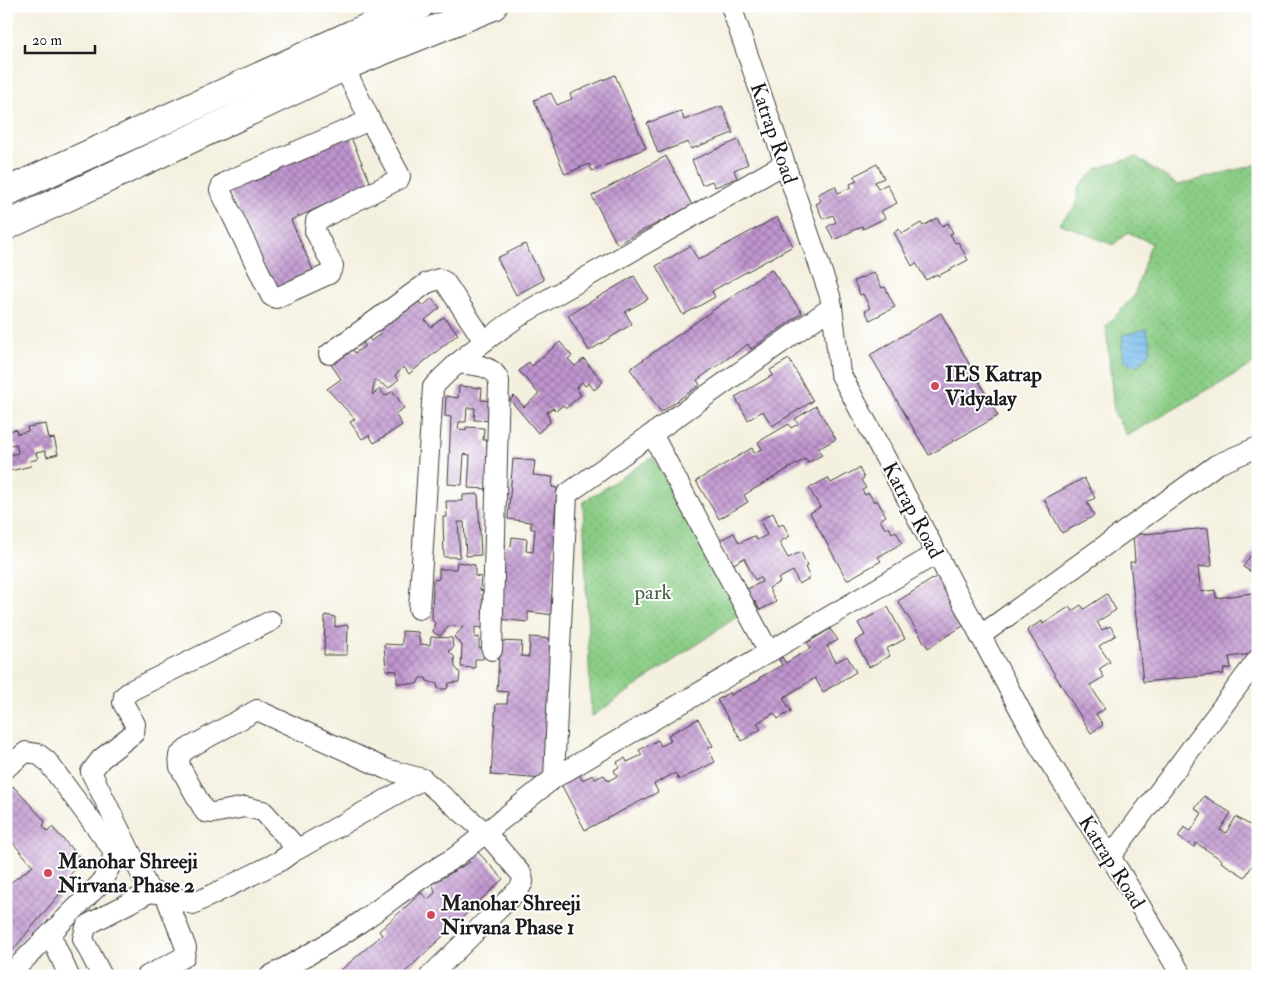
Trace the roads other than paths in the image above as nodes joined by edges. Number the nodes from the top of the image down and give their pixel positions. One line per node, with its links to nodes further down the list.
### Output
1 (419, 6): 4 (street)
2 (493, 6): 4 (street)
3 (731, 6): 6 (street, Katrap Road)
4 (346, 57): 5 (street); 7 (street); 8 (street)
5 (370, 120): 5 (street)
6 (784, 164): 9 (street, Katrap Road); 10 (street)
7 (6, 192)
8 (6, 226)
9 (832, 308): 13 (street); 15 (street, Katrap Road)
10 (484, 340): 11 (street); 12 (street)
11 (329, 354)
12 (457, 363): 16 (street); 19 (street)
13 (652, 434): 20 (street); 24 (street)
14 (1258, 447): 18 (street)
15 (936, 554): 18 (street, Katrap Road); 20 (street)
16 (419, 609)
17 (271, 621): 28 (street)
18 (980, 636): 27 (street, Katrap Road)
19 (492, 650)
20 (769, 652): 24 (street)
21 (1258, 659): 27 (street)
22 (6, 768): 29 (street)
23 (423, 778): 25 (street); 26 (street); 26 (street)
24 (554, 778): 25 (street)
25 (486, 833): 34 (street); 35 (street)
26 (291, 853): 28 (street)
27 (1110, 856): 36 (street, Katrap Road)
28 (157, 893): 32 (street); 33 (street)
29 (50, 934): 30 (street); 31 (street)
30 (8, 976)
31 (68, 976)
32 (102, 976)
33 (146, 976)
34 (270, 976)
35 (430, 976)
36 (1182, 976)

